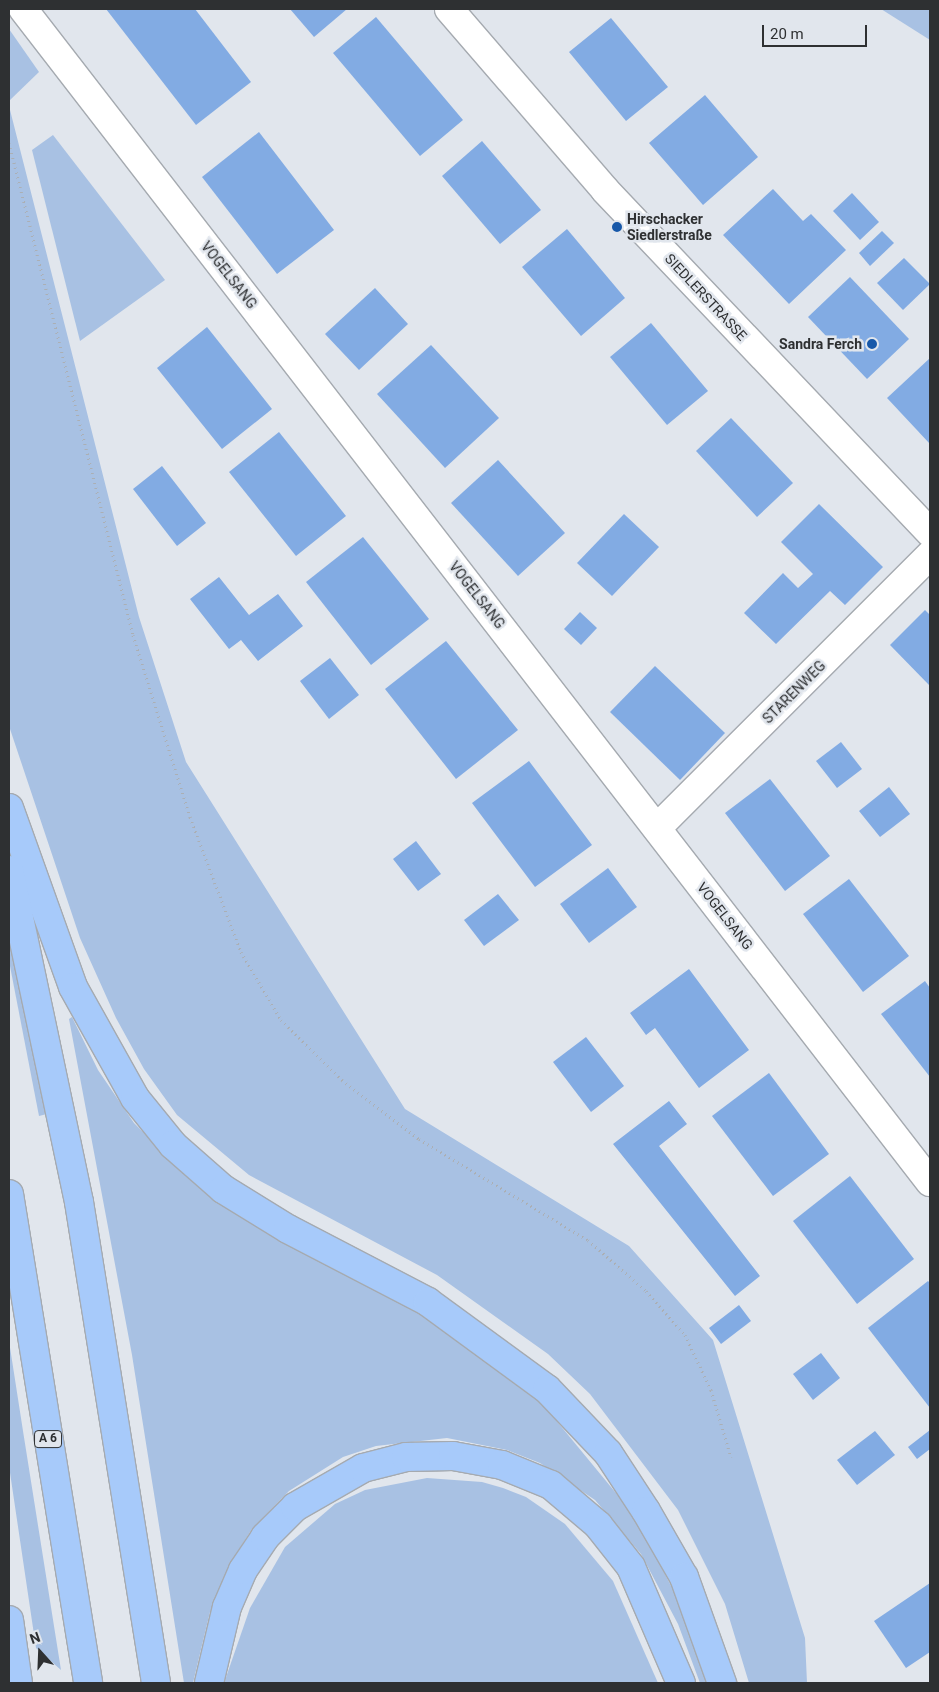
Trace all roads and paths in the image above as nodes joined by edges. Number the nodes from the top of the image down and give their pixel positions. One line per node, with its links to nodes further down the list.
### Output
1 (23, 9): 7 (street, VOGELSANG)
2 (449, 9): 4 (street, SIEDLERSTRASSE)
3 (9, 143): 11 (path)
4 (930, 533)
5 (930, 556): 7 (street, STARENWEG)
6 (9, 808): 18 (highway)
7 (657, 828): 9 (street, VOGELSANG)
8 (9, 870): 15 (highway)
9 (930, 1182)
10 (9, 1194): 14 (highway, A 6)
11 (731, 1457)
12 (9, 1621): 13 (highway)
13 (18, 1683)
14 (88, 1683)
15 (156, 1683)
16 (209, 1683): 17 (highway)
17 (681, 1683)
18 (722, 1683)

